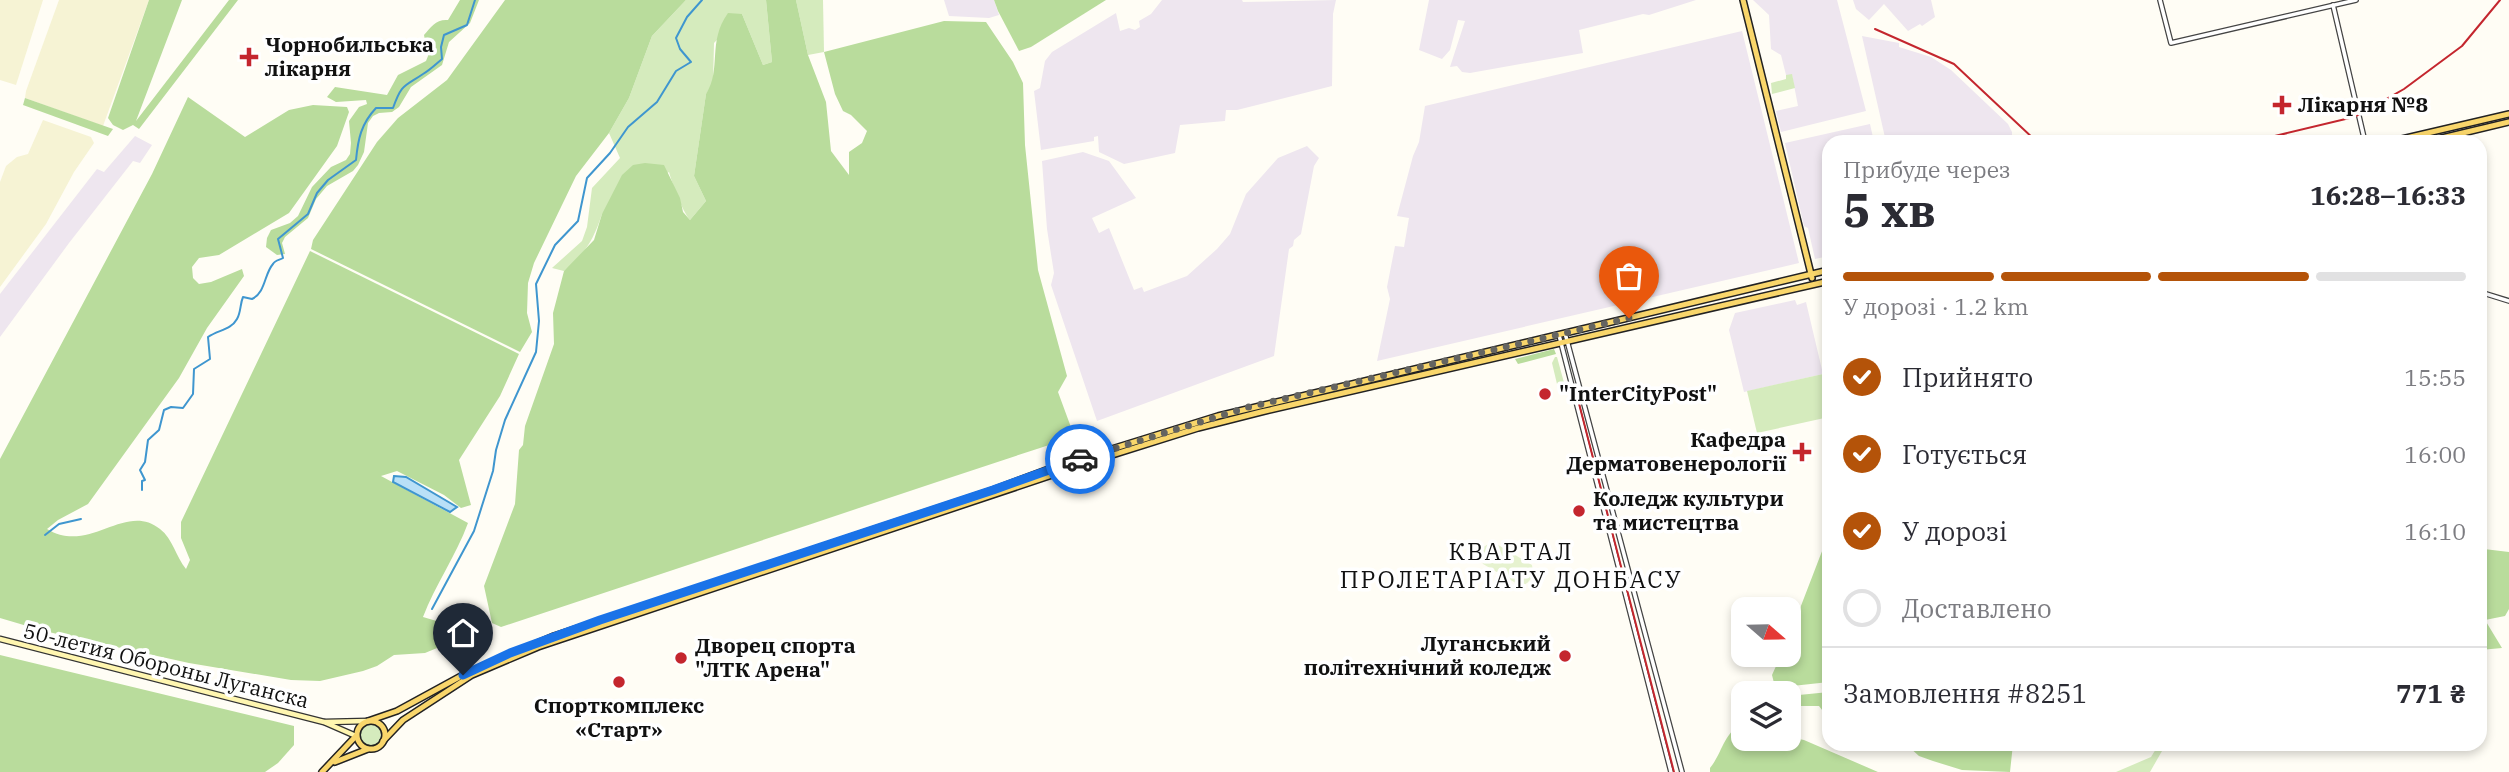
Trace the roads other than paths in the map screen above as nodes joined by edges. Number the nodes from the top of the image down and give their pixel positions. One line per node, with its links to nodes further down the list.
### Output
1 (1743, 0): 11 (main road)
2 (2160, 0): 4 (street)
3 (2356, 0): 4 (street)
4 (2333, 5): 7 (street)
5 (2509, 114): 8 (main road)
6 (2509, 122): 9 (main road)
7 (2363, 135)
8 (2419, 135)
9 (2454, 135)
10 (1822, 272): 11 (main road)
11 (1812, 275): 13 (main road); 16 (main road)
12 (1822, 282): 13 (main road)
13 (1814, 284): 16 (main road)
14 (2487, 294): 15 (street)
15 (2509, 301)
16 (1563, 338): 17 (street); 18 (street); 20 (main road); 23 (main road)
17 (1582, 391): 18 (street); 28 (street)
18 (1573, 394): 27 (street)
19 (0, 639): 21 (main road, 50-летия Обороны Луганска)
20 (368, 721): 21 (main road); 22 (main road); 23 (main road)
21 (324, 722): 22 (main road)
22 (356, 736): 24 (main road); 25 (main road)
23 (383, 741): 24 (main road)
24 (368, 749): 25 (main road)
25 (332, 764): 26 (main road)
26 (322, 772)
27 (1671, 772)
28 (1682, 772)

